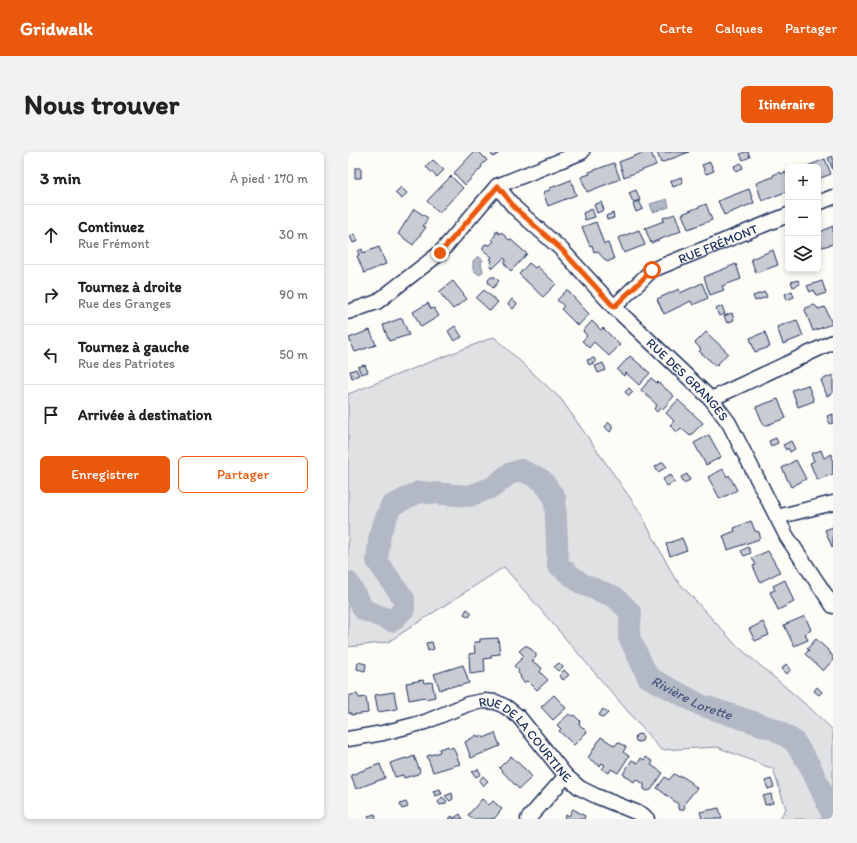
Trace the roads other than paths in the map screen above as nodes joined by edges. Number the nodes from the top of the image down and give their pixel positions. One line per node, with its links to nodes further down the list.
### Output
1 (582, 152): 2 (street)
2 (498, 186): 6 (street, RUE DES GRANGES); 7 (street)
3 (833, 197): 4 (street)
4 (821, 202)
5 (785, 216): 6 (street, RUE FRÉMONT)
6 (614, 307): 9 (street, RUE DES GRANGES)
7 (348, 312)
8 (833, 342): 9 (street)
9 (711, 399): 11 (street, RUE DES GRANGES)
10 (833, 503): 11 (street)
11 (777, 517): 12 (street, RUE DES GRANGES)
12 (833, 606)
13 (348, 739): 14 (street, RUE DE LA COURTINE)
14 (566, 776): 15 (street); 16 (street, RUE DE LA COURTINE)
15 (528, 819)
16 (647, 819)

